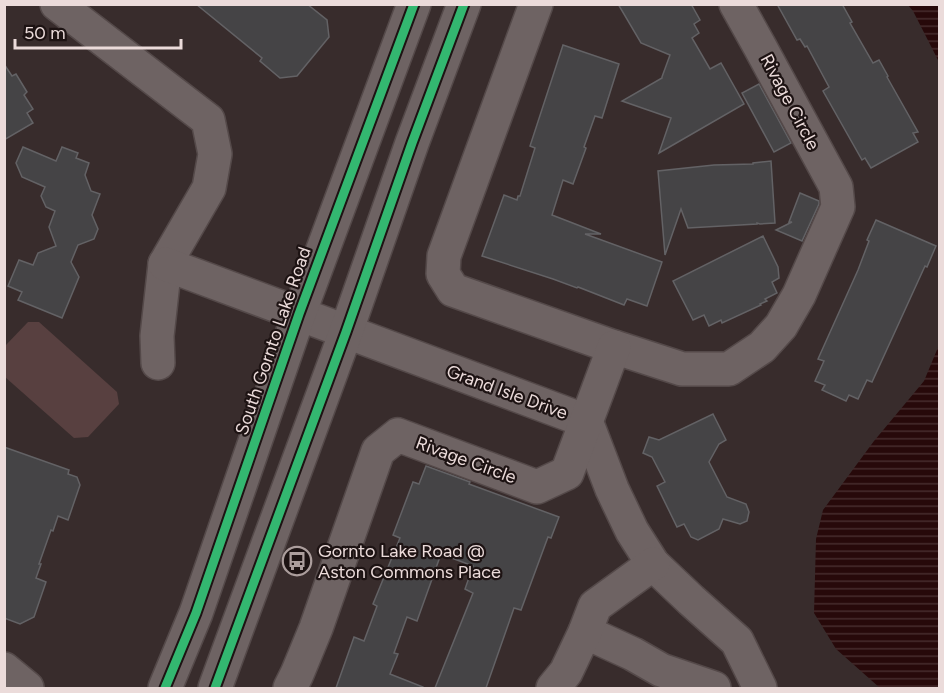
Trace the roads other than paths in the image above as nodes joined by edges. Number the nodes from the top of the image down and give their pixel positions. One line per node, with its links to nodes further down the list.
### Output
1 (57, 4): 6 (street)
2 (414, 4): 7 (street, South Gornto Lake Road)
3 (464, 4): 8 (street)
4 (536, 4): 9 (street, Rivage Circle)
5 (736, 4): 9 (street, Rivage Circle)
6 (165, 264): 7 (street, Grand Isle Drive); 10 (street)
7 (299, 314): 8 (street, Grand Isle Drive); 17 (street, South Gornto Lake Road)
8 (346, 332): 11 (street, Grand Isle Drive); 18 (street)
9 (614, 347): 11 (street, Rivage Circle)
10 (159, 363)
11 (586, 421): 12 (street, Grand Isle Drive); 19 (street, Rivage Circle)
12 (653, 564): 13 (street); 15 (street, Grand Isle Drive)
13 (585, 632): 20 (street); 21 (street)
14 (4, 669): 16 (street)
15 (761, 686): 22 (street)
16 (27, 688)
17 (165, 688)
18 (215, 688)
19 (290, 688)
20 (553, 688)
21 (714, 688)
22 (720, 688)

